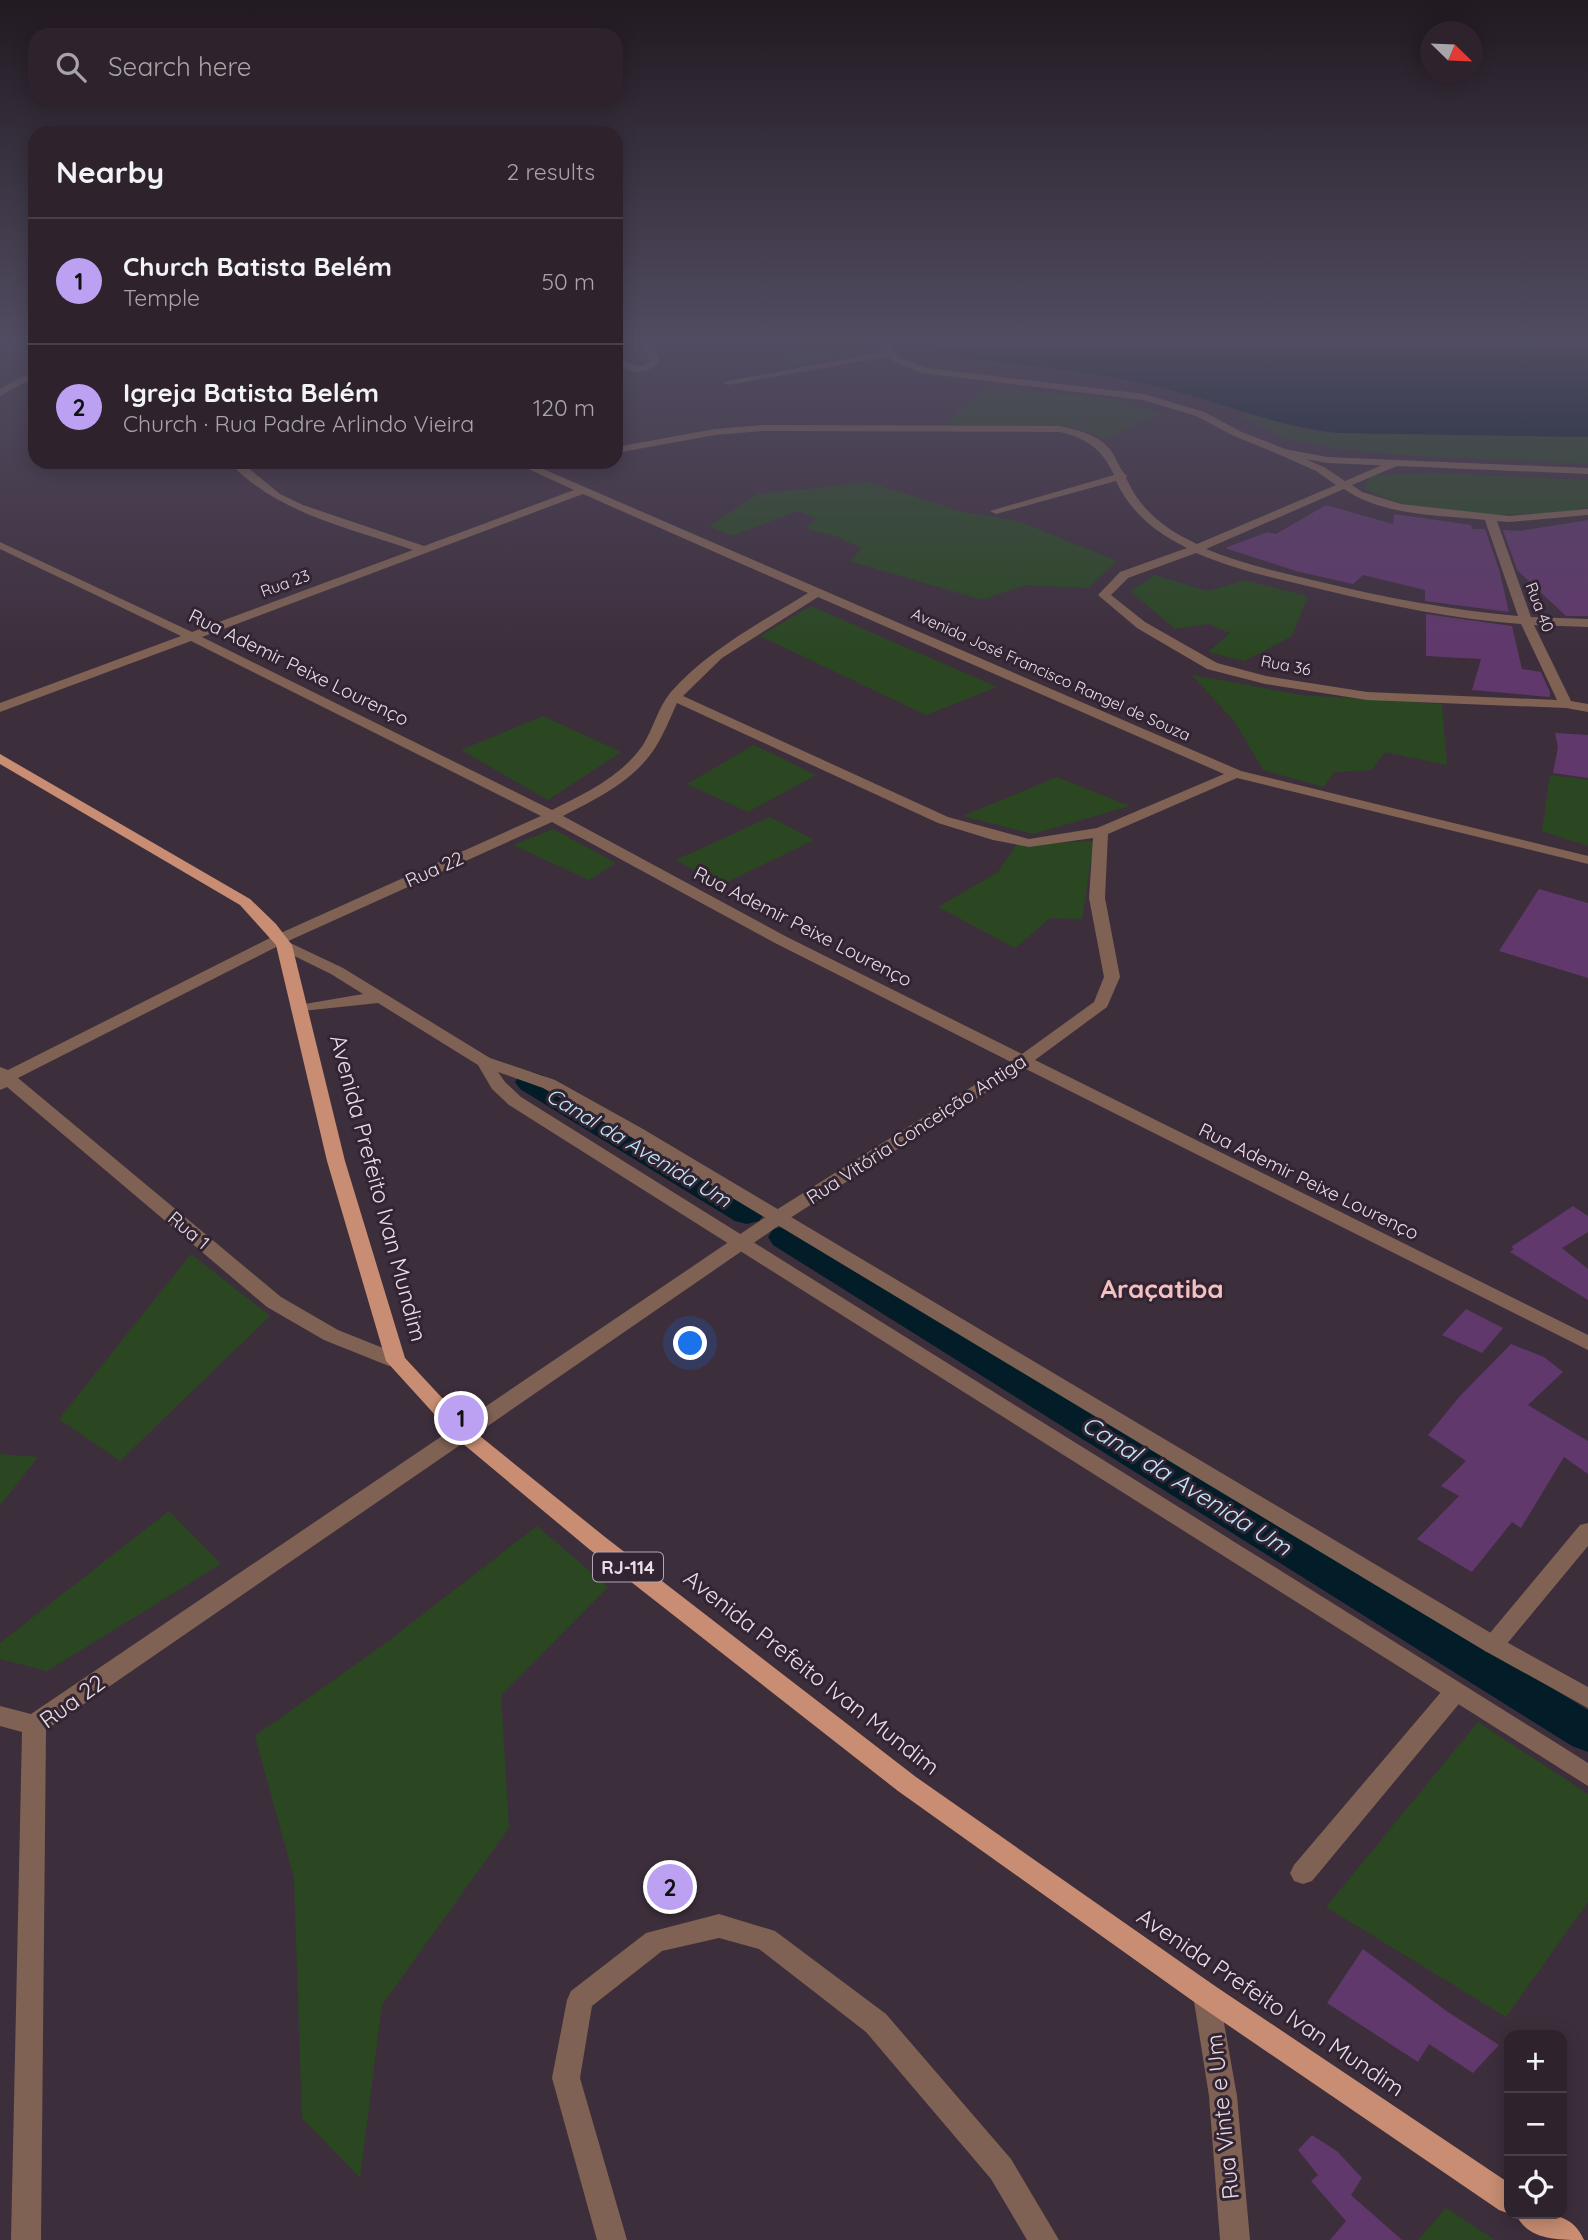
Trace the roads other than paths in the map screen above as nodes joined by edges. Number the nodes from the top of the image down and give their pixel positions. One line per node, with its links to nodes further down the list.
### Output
1 (646, 445): 4 (street)
2 (1101, 445): 10 (street)
3 (1264, 445): 5 (street)
4 (623, 449)
5 (1282, 452): 6 (street); 11 (street)
6 (1393, 464): 9 (street); 11 (street, Rua 36)
7 (243, 469): 18 (street)
8 (533, 469): 12 (street, Avenida José Francisco Rangel de Souza)
9 (1588, 471)
10 (1122, 476): 13 (street); 17 (street)
11 (1342, 485): 15 (street); 17 (street, Rua 36)
12 (582, 491): 18 (street, Rua 23); 19 (street, Avenida José Francisco Rangel de Souza)
13 (996, 512)
14 (1588, 512): 15 (street)
15 (1490, 518): 20 (street, Rua 40)
16 (0, 545): 22 (street, Rua Ademir Peixe Lourenço)
17 (1196, 549): 20 (street); 24 (street, Rua 36)
18 (425, 550): 22 (street, Rua 23)
19 (819, 591): 23 (street, Rua 22); 28 (street, Avenida José Francisco Rangel de Souza)
20 (1526, 621): 21 (street); 24 (street, Rua 40)
21 (1588, 623)
22 (192, 637): 25 (street, Rua 23); 29 (street, Rua Ademir Peixe Lourenço)
23 (674, 697): 29 (street, Rua 22); 30 (street)
24 (1566, 704): 26 (street, Rua 36)
25 (0, 708)
26 (1588, 708)
27 (0, 758): 32 (main road, Avenida Prefeito Ivan Mundim / RJ-114)
28 (1236, 774): 30 (street); 31 (street, Avenida José Francisco Rangel de Souza)
29 (552, 817): 32 (street, Rua 22); 36 (street, Rua Ademir Peixe Lourenço)
30 (1101, 832): 36 (street, Rua Vitória Conceição Antiga)
31 (1588, 860)
32 (282, 942): 33 (street); 34 (main road, Avenida Prefeito Ivan Mundim / RJ-114); 37 (street, Rua 22)
33 (383, 998): 34 (street); 35 (street)
34 (299, 1009): 40 (main road, Avenida Prefeito Ivan Mundim / RJ-114)
35 (484, 1062): 38 (street); 38 (street)
36 (1023, 1062): 38 (street, Rua Vitória Conceição Antiga); 39 (street, Rua Ademir Peixe Lourenço)
37 (2, 1078): 40 (street, Rua 1)
38 (761, 1229): 41 (street, Rua Vitória Conceição Antiga); 43 (street); 44 (street)
39 (1588, 1343)
40 (396, 1361): 41 (main road, Avenida Prefeito Ivan Mundim / RJ-114)
41 (463, 1433): 47 (street, Rua 22); 50 (main road, Avenida Prefeito Ivan Mundim / RJ-114)
42 (1588, 1531): 43 (street)
43 (1493, 1645): 45 (street)
44 (1455, 1692): 48 (street); 49 (street)
45 (1588, 1698)
46 (0, 1716): 47 (street)
47 (34, 1725): 53 (street, Rua 22)
48 (1588, 1776)
49 (1303, 1872)
50 (1206, 1995): 51 (main road, Avenida Prefeito Ivan Mundim / RJ-114); 56 (street, Rua Vinte e Um)
51 (1504, 2197)
52 (1538, 2219): 57 (main road)
53 (26, 2240)
54 (612, 2240): 55 (street)
55 (1044, 2240)
56 (1235, 2240)
57 (1569, 2240)

